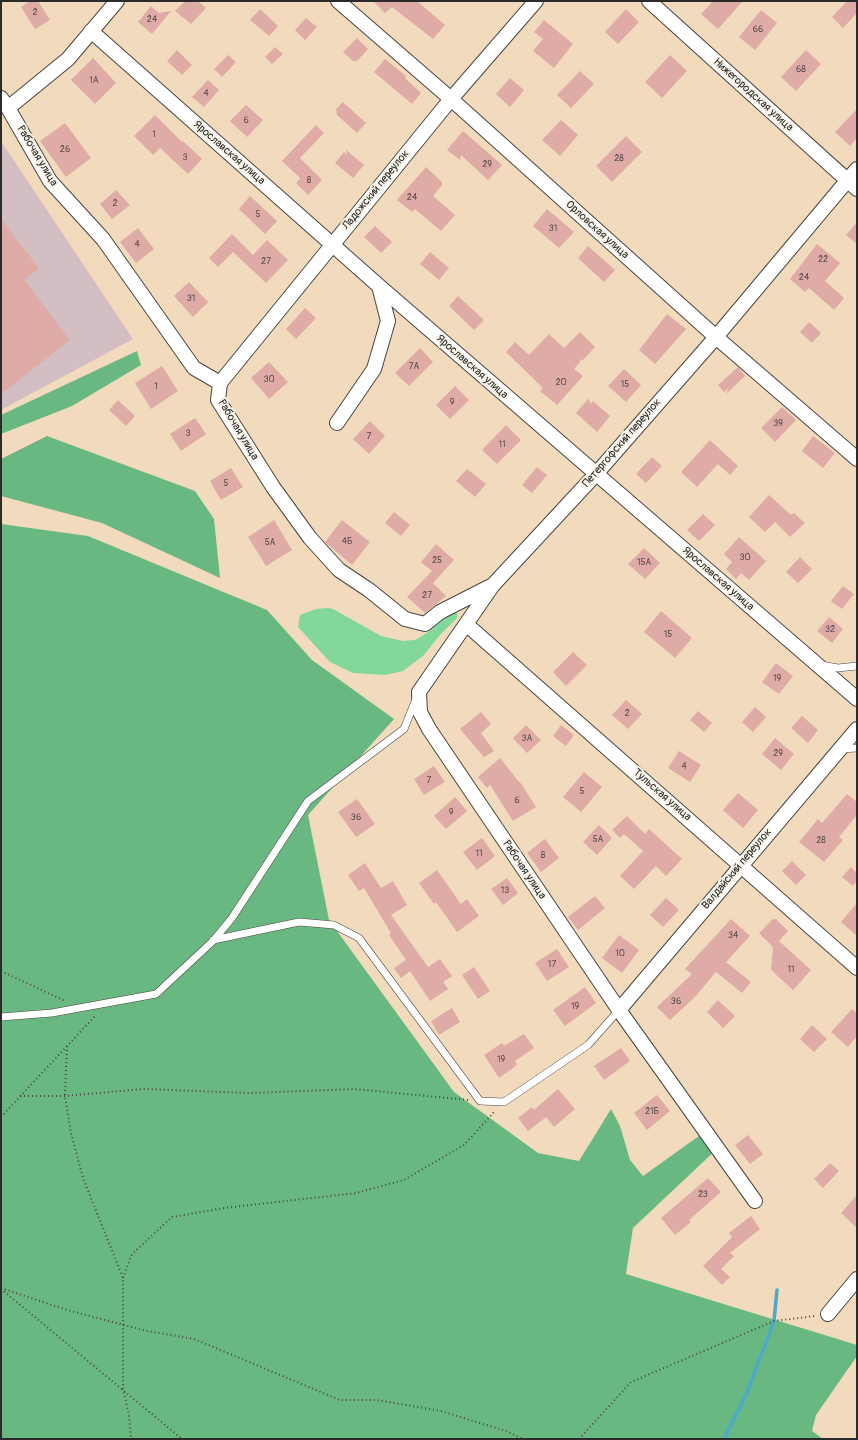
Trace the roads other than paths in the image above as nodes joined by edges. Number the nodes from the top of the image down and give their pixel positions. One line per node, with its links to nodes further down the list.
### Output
1 (338, 1): 6 (street, Орловская улица)
2 (536, 1): 6 (street, Ладожский переулок)
3 (649, 1): 9 (street, Нижегородская улица)
4 (116, 2): 5 (street)
5 (91, 31): 7 (street); 10 (street, Ярославская улица)
6 (451, 99): 10 (street, Ладожский переулок); 12 (street, Орловская улица)
7 (5, 103): 13 (street, Рабочая улица)
8 (857, 169): 9 (street, Петергофский переулок)
9 (852, 185): 12 (street, Петергофский переулок)
10 (332, 244): 11 (street, Ярославская улица); 13 (street, Ладожский переулок)
11 (379, 286): 14 (street); 16 (street, Ярославская улица)
12 (716, 337): 15 (street, Орловская улица); 16 (street, Петергофский переулок)
13 (220, 383): 17 (street, Рабочая улица)
14 (337, 423)
15 (857, 459)
16 (596, 474): 17 (street, Петергофский переулок); 19 (street, Ярославская улица)
17 (493, 585): 18 (street, Петергофский переулок)
18 (466, 624): 21 (street, Петергофский переулок); 26 (street, Тульская улица)
19 (817, 665): 20 (lane); 22 (street, Ярославская улица)
20 (857, 666)
21 (419, 692): 27 (lane); 29 (street, Рабочая улица)
22 (857, 699)
23 (857, 729): 25 (street, Валдайский переулок)
24 (857, 748): 25 (lane)
25 (839, 750): 26 (street, Валдайский переулок)
26 (741, 864): 28 (street, Тульская улица); 29 (street, Валдайский переулок)
27 (213, 940): 29 (lane); 30 (lane)
28 (857, 968)
29 (619, 1010): 31 (street, Рабочая улица)
30 (1, 1017)
31 (755, 1201)
32 (857, 1279): 33 (street)
33 (828, 1314)

